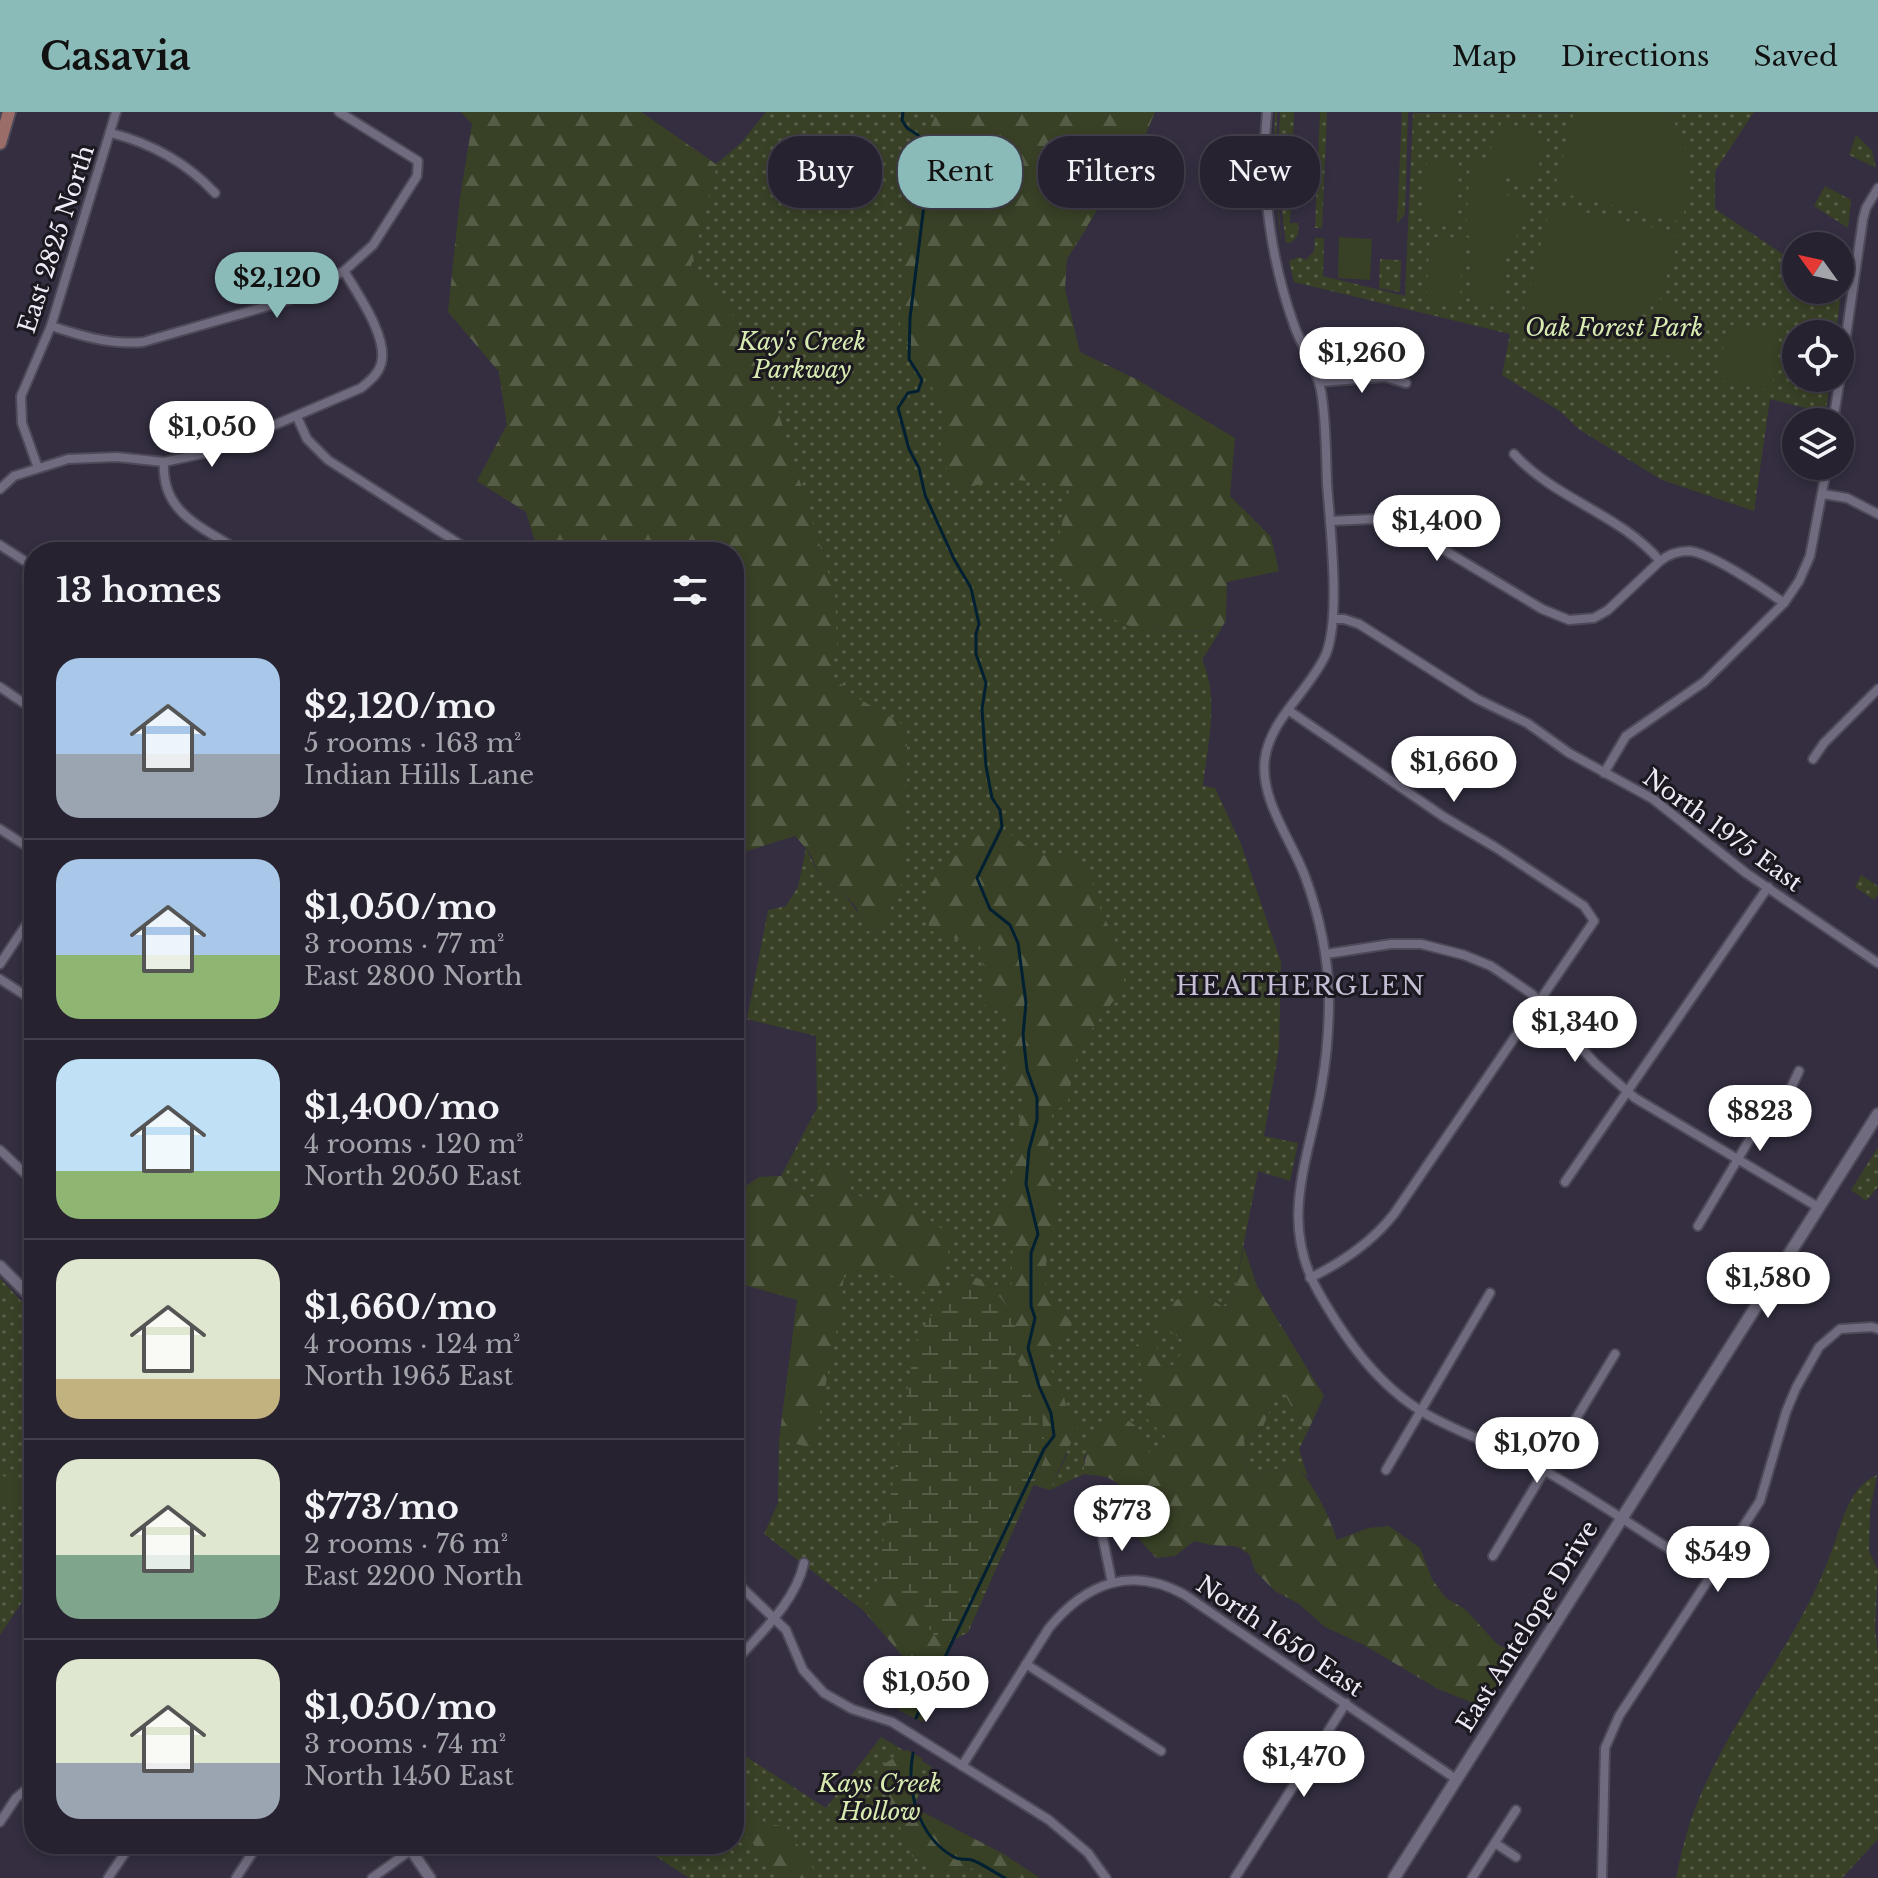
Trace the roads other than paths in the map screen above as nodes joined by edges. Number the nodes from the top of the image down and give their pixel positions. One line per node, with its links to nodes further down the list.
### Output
1 (9, 112): 6 (main road)
2 (116, 112): 5 (street, East 2825 North)
3 (339, 112): 9 (street)
4 (1267, 112): 12 (street)
5 (111, 133): 8 (street); 11 (street, East 2825 North)
6 (0, 143)
7 (1878, 188): 10 (street)
8 (215, 193)
9 (344, 271): 11 (street); 14 (street)
10 (1849, 320)
11 (51, 326): 17 (street, East 2825 North)
12 (1319, 382): 13 (street); 22 (street)
13 (1406, 383)
14 (297, 417): 16 (street); 24 (street)
15 (1514, 454): 27 (street)
16 (164, 462): 17 (street); 23 (street)
17 (38, 468): 19 (street)
18 (1825, 480): 20 (street)
19 (0, 489)
20 (1823, 494): 21 (street); 28 (street)
21 (1878, 514)
22 (1330, 521): 27 (street); 29 (street)
23 (226, 542)
24 (456, 542)
25 (0, 545): 26 (street)
26 (24, 561)
27 (1660, 561): 28 (street)
28 (1784, 603): 35 (street)
29 (1333, 619): 33 (street); 35 (street, North 1975 East)
30 (0, 687): 32 (street)
31 (1878, 689): 34 (street)
32 (24, 703)
33 (1288, 710): 40 (street); 45 (street)
34 (1813, 759)
35 (1604, 773): 38 (street, North 1975 East)
36 (0, 829): 37 (street)
37 (24, 845)
38 (1768, 887): 41 (street, North 1975 East); 47 (street)
39 (24, 928): 42 (street)
40 (1326, 954): 45 (street); 56 (street)
41 (1878, 963)
42 (0, 964)
43 (0, 979): 44 (street)
44 (24, 995)
45 (1540, 1002): 47 (street); 56 (street)
46 (1799, 1071): 50 (street)
47 (1627, 1092): 50 (street); 52 (street)
48 (1878, 1114): 53 (main road, East Antelope Drive)
49 (0, 1150): 51 (street)
50 (1739, 1158): 53 (street); 54 (street)
51 (24, 1173)
52 (1565, 1182)
53 (1818, 1207): 64 (main road, East Antelope Drive)
54 (1698, 1226)
55 (0, 1266): 57 (street)
56 (1310, 1278): 61 (street)
57 (24, 1290)
58 (1490, 1293): 61 (street)
59 (1878, 1329): 68 (street)
60 (1615, 1354): 63 (street)
61 (1422, 1411): 62 (street); 63 (street)
62 (1386, 1470)
63 (1546, 1472): 64 (street); 66 (street)
64 (1621, 1519): 68 (street); 77 (main road, East Antelope Drive)
65 (1101, 1529): 69 (street)
66 (1493, 1556)
67 (804, 1563): 71 (street)
68 (1711, 1576): 95 (street)
69 (1112, 1583): 73 (street); 74 (street, North 1650 East)
70 (744, 1590): 71 (street)
71 (774, 1618): 72 (street); 76 (street)
72 (744, 1652)
73 (1026, 1664): 75 (street); 76 (street)
74 (1346, 1703): 77 (street, North 1650 East); 92 (street)
75 (1161, 1751)
76 (962, 1766): 91 (street)
77 (1456, 1779): 93 (main road, East Antelope Drive)
78 (24, 1791): 80 (street)
79 (1516, 1810): 81 (street)
80 (0, 1822)
81 (1495, 1843): 86 (street); 94 (street)
82 (124, 1854): 87 (street)
83 (252, 1854): 88 (street)
84 (401, 1854): 89 (street)
85 (414, 1854): 90 (street)
86 (1516, 1857)
87 (108, 1878)
88 (236, 1878)
89 (372, 1878)
90 (430, 1878)
91 (1106, 1878)
92 (1235, 1878)
93 (1394, 1878)
94 (1472, 1878)
95 (1602, 1878)

